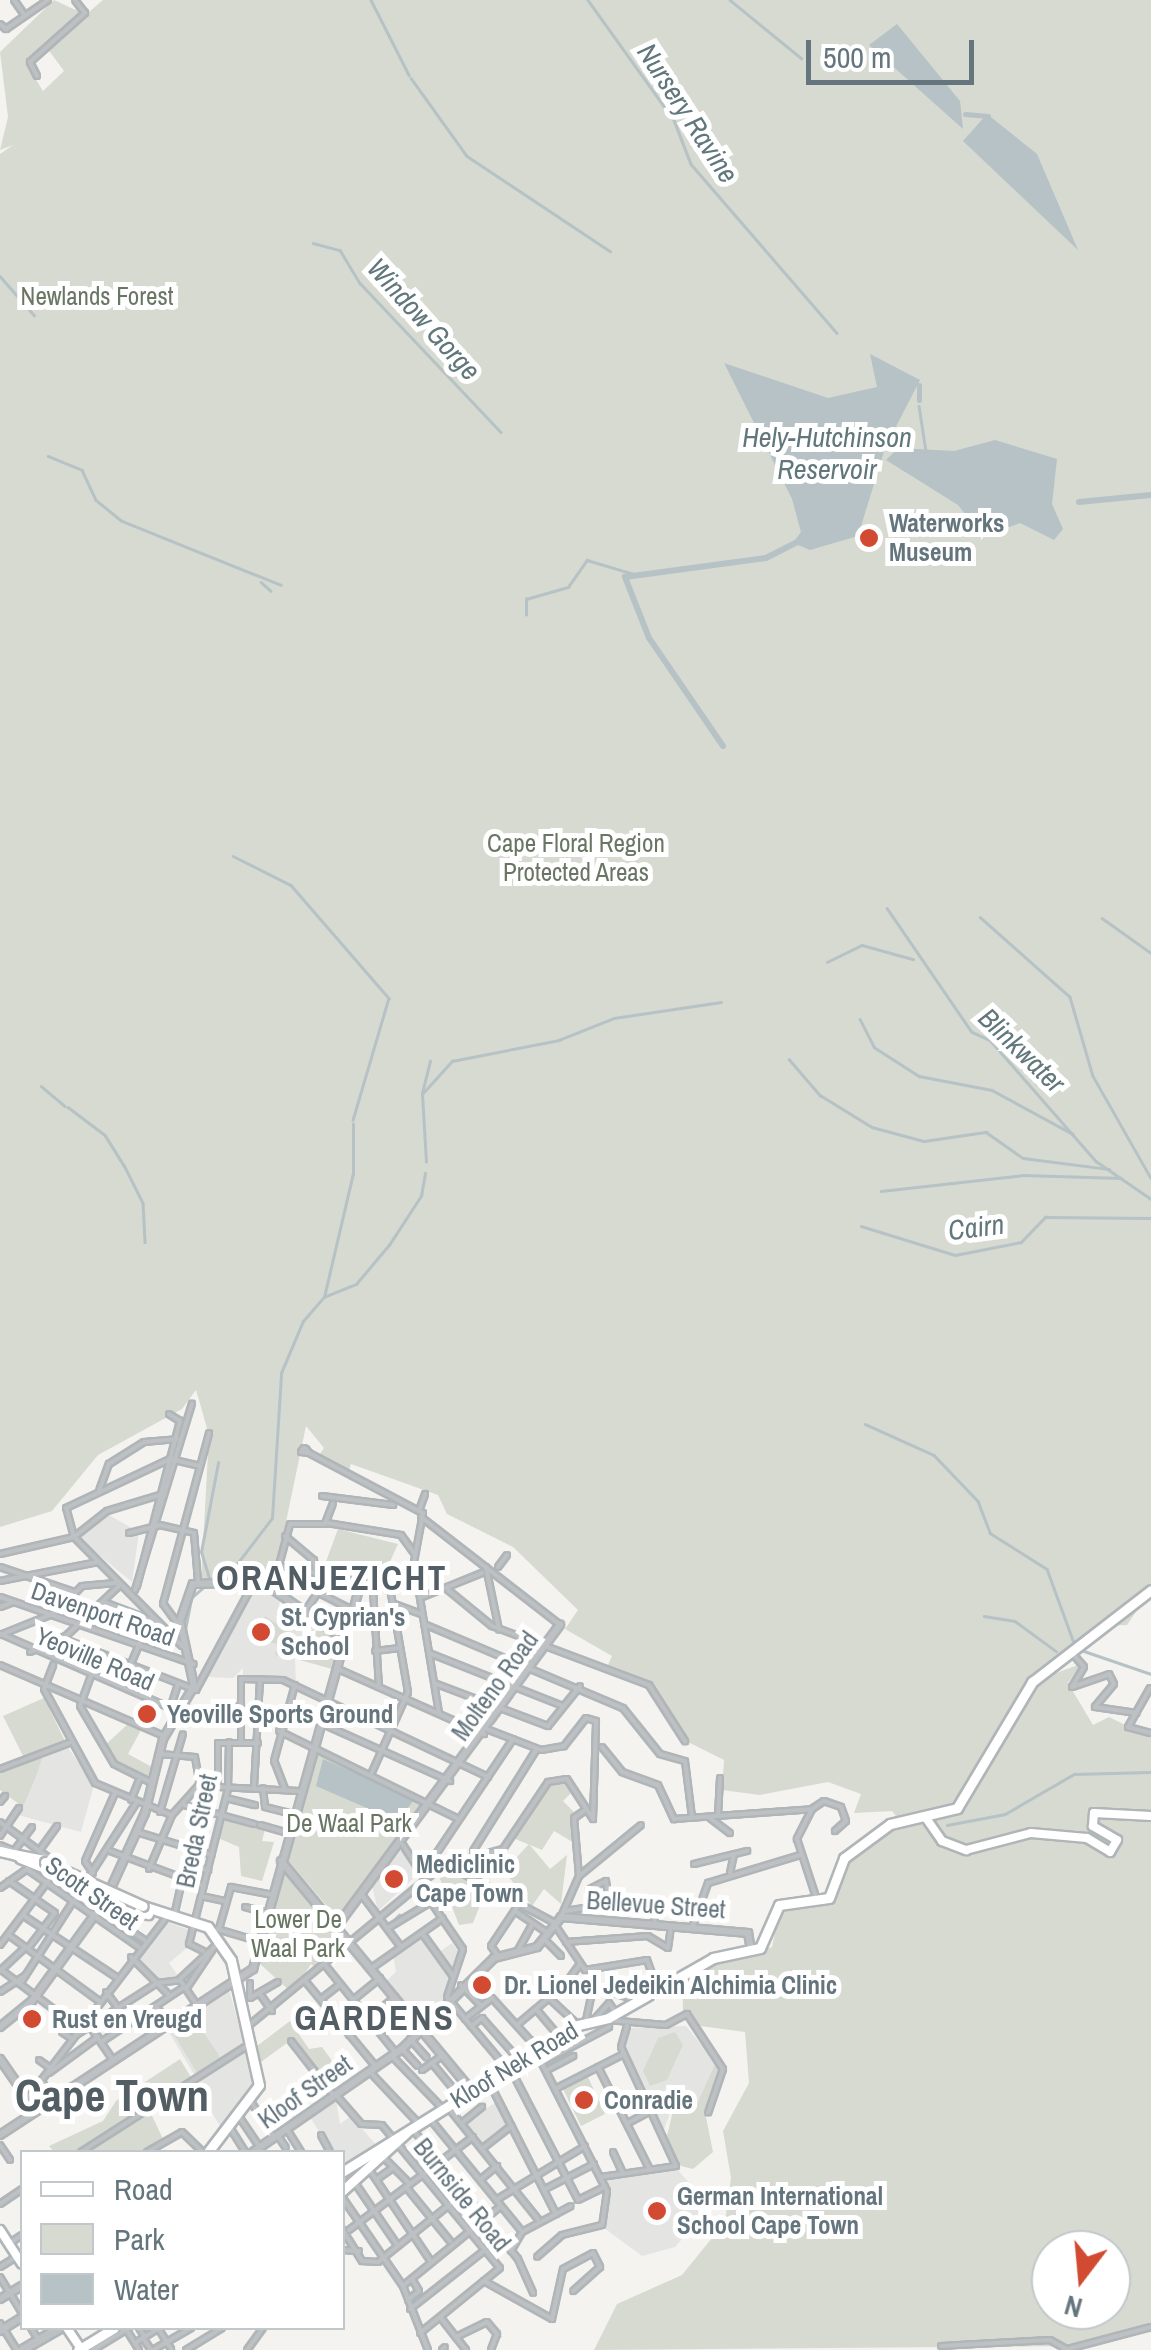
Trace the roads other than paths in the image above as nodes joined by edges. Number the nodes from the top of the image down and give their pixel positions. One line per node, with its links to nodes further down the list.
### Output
1 (14, 0): 5 (street)
2 (46, 0): 5 (street)
3 (86, 0): 4 (street)
4 (77, 2): 7 (street)
5 (25, 16): 6 (street)
6 (0, 24)
7 (37, 76)
8 (192, 1404): 11 (street)
9 (168, 1414): 11 (street)
10 (208, 1433): 14 (street)
11 (178, 1440): 13 (street); 15 (street)
12 (309, 1453): 20 (street)
13 (173, 1459): 14 (street); 15 (street); 16 (street)
14 (200, 1466): 25 (street)
15 (99, 1491): 29 (street)
16 (164, 1494): 24 (street); 29 (street)
17 (425, 1494): 21 (street)
18 (322, 1496): 19 (street)
19 (333, 1503): 20 (street); 23 (street)
20 (393, 1505): 21 (street)
21 (421, 1510): 22 (street); 26 (street)
22 (425, 1521): 26 (street); 35 (street)
23 (327, 1523): 28 (street); 30 (street)
24 (156, 1525): 25 (street); 27 (street); 48 (street)
25 (183, 1530): 44 (street); 66 (street)
26 (417, 1530): 30 (street)
27 (129, 1533)
28 (285, 1536): 34 (street); 40 (street)
29 (74, 1537): 31 (street); 33 (street)
30 (414, 1553): 54 (street)
31 (0, 1554)
32 (507, 1555): 37 (street)
33 (102, 1564): 41 (street); 45 (street)
34 (276, 1564): 40 (street); 47 (street)
35 (488, 1566): 37 (street); 39 (street)
36 (0, 1567): 41 (street)
37 (497, 1568): 67 (street)
38 (331, 1573): 40 (street); 46 (street); 52 (street)
39 (485, 1574): 50 (street); 68 (street)
40 (316, 1575)
41 (22, 1576): 43 (street); 51 (street)
42 (255, 1580): 44 (street); 47 (street); 93 (street)
43 (0, 1581)
44 (198, 1582): 66 (street)
45 (119, 1584): 48 (street); 51 (street); 56 (street)
46 (360, 1586): 49 (street); 58 (street)
47 (273, 1588): 59 (street)
48 (135, 1590): 62 (street)
49 (373, 1590): 57 (street); 76 (street)
50 (448, 1590): 54 (street); 68 (street)
51 (74, 1592): 60 (street)
52 (319, 1593): 58 (street); 59 (street)
53 (1150, 1593): 75 (main road)
54 (420, 1598): 61 (street)
55 (3, 1602): 60 (street, Davenport Road)
56 (104, 1602): 62 (street); 63 (street)
57 (393, 1604): 61 (street); 74 (street)
58 (353, 1610): 71 (street)
59 (302, 1611): 64 (street); 71 (street)
60 (55, 1613): 63 (street, Davenport Road); 69 (street)
61 (422, 1614): 65 (street)
62 (154, 1618): 73 (street)
63 (82, 1621): 70 (street); 72 (street, Davenport Road)
64 (289, 1624)
65 (424, 1624): 78 (street); 85 (street)
66 (180, 1627): 73 (street)
67 (559, 1629): 80 (street, Molteno Road)
68 (499, 1630): 80 (street)
69 (0, 1634): 77 (street, Yeoville Road)
70 (62, 1638): 77 (street); 79 (street)
71 (344, 1640): 86 (street)
72 (140, 1644): 81 (street, Davenport Road); 84 (street)
73 (182, 1646): 81 (street)
74 (400, 1648): 76 (street); 99 (street)
75 (1069, 1650): 106 (street); 159 (main road)
76 (375, 1651): 94 (street)
77 (30, 1652): 82 (street, Yeoville Road)
78 (429, 1653): 89 (street); 97 (street)
79 (99, 1654): 84 (street); 87 (street)
80 (542, 1654): 85 (street, Molteno Road); 117 (street)
81 (191, 1661): 93 (street)
82 (53, 1664): 87 (street, Yeoville Road); 96 (street)
83 (0, 1665): 96 (street)
84 (130, 1666): 90 (street)
85 (531, 1668): 92 (street); 97 (street, Molteno Road)
86 (335, 1669): 94 (street); 98 (street)
87 (90, 1678): 100 (street); 103 (street, Yeoville Road)
88 (260, 1679): 91 (street); 101 (street); 108 (street)
89 (434, 1682): 104 (street); 105 (street)
90 (178, 1685): 93 (street); 103 (street)
91 (295, 1685): 98 (street); 111 (street)
92 (580, 1686): 102 (street); 164 (street)
93 (195, 1687): 103 (street)
94 (379, 1687): 99 (street)
95 (1150, 1688): 106 (street)
96 (44, 1689): 100 (street); 121 (street)
97 (516, 1689): 102 (street); 104 (street, Molteno Road)
98 (326, 1698): 109 (street); 110 (street)
99 (405, 1698): 105 (street); 110 (street)
100 (80, 1703): 115 (street); 134 (street)
101 (241, 1706): 103 (street); 107 (street)
102 (565, 1707): 104 (street)
103 (174, 1710): 115 (street)
104 (500, 1710): 112 (street, Molteno Road)
105 (437, 1713): 112 (street)
106 (1137, 1713): 114 (street)
107 (242, 1714): 108 (street); 119 (street)
108 (259, 1714): 120 (street)
109 (318, 1722): 122 (street); 124 (street)
110 (392, 1727): 124 (street); 128 (street)
111 (279, 1731): 122 (street); 143 (street)
112 (484, 1731): 116 (street); 128 (street, Molteno Road)
113 (183, 1734): 127 (street)
114 (1151, 1734)
115 (164, 1736): 126 (street)
116 (513, 1739): 125 (street); 133 (street)
117 (685, 1741)
118 (229, 1742): 119 (street); 139 (street); 140 (street, Breda Street)
119 (241, 1742): 120 (street)
120 (258, 1742): 141 (street)
121 (69, 1743): 130 (street); 145 (street)
122 (310, 1744): 132 (street); 144 (street)
123 (602, 1747): 125 (street); 155 (street); 164 (street)
124 (382, 1750): 132 (street); 136 (street)
125 (536, 1750): 184 (street)
126 (160, 1754): 127 (street); 137 (street)
127 (176, 1756): 129 (street); 138 (street)
128 (464, 1759): 133 (street); 136 (street, Molteno Road)
129 (172, 1768): 131 (street); 157 (street)
130 (0, 1770)
131 (182, 1770)
132 (372, 1772): 149 (street)
133 (488, 1777): 165 (street)
134 (140, 1778): 137 (street); 148 (street)
135 (720, 1778): 162 (street)
136 (448, 1780): 149 (street, Molteno Road)
137 (155, 1784): 154 (street)
138 (200, 1785): 139 (street); 151 (street)
139 (218, 1785): 140 (street)
140 (228, 1786): 141 (street); 147 (street, Breda Street)
141 (254, 1788): 142 (street)
142 (263, 1788): 143 (street); 158 (street)
143 (285, 1789): 144 (street)
144 (299, 1791): 158 (street)
145 (115, 1793): 148 (street); 202 (street)
146 (5, 1796): 150 (street)
147 (226, 1798): 152 (street); 161 (street, Breda Street)
148 (133, 1801): 154 (street); 181 (street)
149 (434, 1801): 165 (street); 179 (street, Molteno Road)
150 (0, 1802)
151 (184, 1806): 160 (street); 161 (street)
152 (255, 1806)
153 (20, 1808): 170 (street)
154 (148, 1808): 157 (street); 173 (street)
155 (586, 1810): 184 (street); 200 (street)
156 (812, 1810): 162 (street); 172 (street); 189 (street)
157 (160, 1812): 160 (street)
158 (293, 1814): 174 (street)
159 (918, 1815): 163 (main road); 259 (main road)
160 (172, 1816): 178 (street)
161 (222, 1816): 174 (street); 187 (street, Breda Street)
162 (718, 1816): 166 (street)
163 (1151, 1816)
164 (692, 1817): 166 (street)
165 (459, 1818): 195 (street)
166 (710, 1818): 175 (street)
167 (0, 1822): 170 (street)
168 (641, 1825): 200 (street)
169 (57, 1826): 183 (street)
170 (6, 1827): 176 (street); 177 (street)
171 (32, 1827): 177 (street)
172 (834, 1831)
173 (137, 1832): 178 (street); 190 (street)
174 (288, 1832): 191 (street)
175 (730, 1833)
176 (0, 1836)
177 (23, 1839): 183 (street); 186 (street)
178 (160, 1843): 182 (street); 196 (street)
179 (402, 1845): 199 (street); 214 (street, Molteno Road)
180 (0, 1850): 186 (main road)
181 (108, 1850): 190 (street); 202 (street)
182 (189, 1850): 187 (street); 194 (street)
183 (39, 1851): 198 (street)
184 (473, 1851): 192 (street)
185 (746, 1851): 188 (street)
186 (15, 1854): 198 (main road); 230 (main road, bridge)
187 (212, 1854): 197 (street, Breda Street)
188 (734, 1854): 193 (street); 201 (street)
189 (800, 1854): 201 (street); 211 (street)
190 (125, 1858): 196 (street); 209 (street)
191 (282, 1861): 212 (street); 236 (street)
192 (448, 1864): 195 (street); 219 (street)
193 (694, 1864)
194 (185, 1866): 197 (street); 204 (street)
195 (430, 1867): 199 (street)
196 (149, 1868): 204 (street)
197 (208, 1870): 206 (street, Breda Street)
198 (55, 1871): 202 (street); 205 (street); 208 (street)
199 (423, 1873): 226 (street)
200 (579, 1876): 231 (street)
201 (730, 1876): 241 (street)
202 (92, 1877): 208 (street); 209 (street)
203 (8, 1880): 205 (street, Scott Street); 207 (street); 217 (street)
204 (182, 1881): 206 (street); 230 (street)
205 (47, 1883): 217 (street); 221 (street, Scott Street)
206 (204, 1886): 213 (street, Breda Street)
207 (0, 1888)
208 (86, 1888): 215 (street); 221 (street)
209 (111, 1889): 215 (street); 222 (street)
210 (588, 1890): 220 (street)
211 (816, 1894)
212 (273, 1895): 218 (street); 225 (street)
213 (201, 1896): 218 (street); 235 (street, Breda Street)
214 (362, 1896): 226 (street); 236 (street, Molteno Road)
215 (107, 1898): 222 (street); 229 (street)
216 (648, 1898): 220 (street)
217 (36, 1899): 228 (street); 242 (street)
218 (226, 1901): 239 (street)
219 (521, 1901): 224 (street); 231 (street)
220 (592, 1903): 231 (street)
221 (76, 1904): 229 (street, Scott Street); 247 (street)
222 (131, 1904): 230 (main road); 250 (street)
223 (245, 1908): 225 (street)
224 (514, 1911): 233 (street); 262 (street)
225 (268, 1913): 251 (street)
226 (378, 1914): 240 (street); 252 (street)
227 (654, 1914): 237 (street)
228 (24, 1916): 242 (street); 246 (street)
229 (94, 1916): 255 (street, Scott Street); 258 (street)
230 (163, 1917): 235 (main road); 250 (street)
231 (560, 1917): 234 (street, Bellevue Street); 248 (street, Kloof Street); 253 (street)
232 (442, 1918): 240 (street); 243 (street); 272 (street)
233 (533, 1923): 248 (street); 261 (street)
234 (634, 1924): 237 (street, Bellevue Street); 249 (street)
235 (194, 1925): 239 (main road); 260 (street); 278 (main road)
236 (338, 1926): 252 (street)
237 (655, 1926): 238 (street, Bellevue Street)
238 (671, 1927): 241 (street, Bellevue Street); 249 (street)
239 (214, 1928): 251 (street); 278 (main road)
240 (388, 1928): 256 (street)
241 (692, 1929): 244 (street, Bellevue Street)
242 (44, 1930): 247 (street); 257 (street)
243 (422, 1932): 256 (street); 272 (street)
244 (748, 1933): 245 (street, Bellevue Street); 259 (street, Bellevue Street)
245 (763, 1934)
246 (10, 1936): 254 (street); 257 (street)
247 (54, 1936): 258 (street); 264 (street)
248 (546, 1936): 261 (street, Kloof Street); 263 (street)
249 (633, 1937): 253 (street)
250 (144, 1940): 255 (street)
251 (261, 1942): 278 (street)
252 (350, 1942): 266 (street); 268 (street)
253 (566, 1942): 267 (street)
254 (0, 1945)
255 (139, 1947): 265 (street)
256 (401, 1947): 268 (street)
257 (27, 1948): 264 (street); 270 (street)
258 (71, 1948): 269 (street); 273 (street)
259 (752, 1949): 284 (main road)
260 (202, 1951): 276 (street); 286 (street)
261 (517, 1952): 262 (street, Kloof Street)
262 (498, 1956): 285 (street, Kloof Street)
263 (561, 1956)
264 (39, 1957): 269 (street); 271 (street)
265 (131, 1957): 273 (street); 277 (street)
266 (325, 1964): 280 (street); 283 (street)
267 (580, 1964): 284 (street); 309 (street)
268 (372, 1968): 274 (street)
269 (56, 1969): 291 (street); 297 (street)
270 (0, 1970): 275 (street)
271 (26, 1975): 275 (street); 282 (street)
272 (453, 1976): 294 (street)
273 (116, 1978): 289 (street)
274 (380, 1978): 293 (street); 298 (street)
275 (14, 1980): 282 (street); 288 (street)
276 (180, 1980): 277 (street); 286 (street)
277 (157, 1982): 292 (street); 302 (street)
278 (234, 1982): 299 (street); 317 (main road)
279 (278, 1982): 290 (street)
280 (306, 1982): 296 (street); 304 (street)
281 (250, 1983): 290 (street)
282 (20, 1984): 291 (street)
283 (340, 1984): 296 (street); 298 (street)
284 (656, 1985): 295 (main road)
285 (462, 1986): 294 (street, Kloof Street); 301 (street)
286 (185, 1988): 292 (street); 299 (street)
287 (608, 1991): 295 (street)
288 (0, 1992)
289 (106, 1992): 297 (street); 302 (street)
290 (259, 1993): 304 (street)
291 (36, 1996): 316 (street); 318 (street)
292 (170, 1996): 300 (street)
293 (395, 1997): 305 (street); 313 (street)
294 (448, 1997): 306 (street); 313 (street, Kloof Street)
295 (629, 1998): 307 (main road)
296 (320, 1999): 320 (street)
297 (99, 2000): 308 (street)
298 (353, 2000): 305 (street)
299 (196, 2004): 310 (street)
300 (156, 2006): 310 (street); 324 (street)
301 (480, 2006): 306 (street); 311 (street)
302 (118, 2008): 312 (street)
303 (536, 2009): 309 (street); 311 (street); 321 (street)
304 (272, 2010): 317 (street)
305 (369, 2019): 320 (street); 328 (street)
306 (466, 2019): 314 (street)
307 (610, 2019): 309 (main road, Kloof Nek Road); 309 (street); 315 (street); 336 (street)
308 (85, 2020): 312 (street); 318 (street)
309 (586, 2022): 321 (main road, Kloof Nek Road)
310 (168, 2024): 335 (street)
311 (517, 2025): 327 (street)
312 (90, 2026): 322 (street); 324 (street)
313 (418, 2026): 323 (street, Kloof Street); 330 (street)
314 (471, 2026): 338 (street); 338 (street)
315 (626, 2026): 329 (street); 357 (street)
316 (2, 2027)
317 (246, 2027): 326 (main road); 352 (main road)
318 (79, 2028): 322 (street)
319 (62, 2032): 322 (street)
320 (349, 2034): 341 (street)
321 (559, 2036): 327 (main road, Kloof Nek Road)
322 (72, 2038): 340 (street)
323 (410, 2038): 328 (street, Kloof Street); 332 (street)
324 (99, 2040): 335 (street); 344 (street)
325 (291, 2041): 343 (street)
326 (248, 2044): 352 (main road); 377 (street)
327 (536, 2049): 336 (street); 338 (main road, Kloof Nek Road)
328 (397, 2052): 337 (street); 341 (street, Kloof Street); 353 (street)
329 (624, 2054): 339 (street); 356 (street)
330 (442, 2056): 337 (street); 347 (street)
331 (573, 2056): 342 (street)
332 (427, 2058)
333 (0, 2059): 350 (street)
334 (39, 2060): 340 (street)
335 (114, 2060): 351 (street)
336 (543, 2062): 342 (street)
337 (432, 2063): 349 (street)
338 (512, 2065): 345 (main road, Kloof Nek Road); 389 (street)
339 (598, 2067): 346 (street); 363 (street)
340 (50, 2068): 344 (street)
341 (373, 2070): 348 (street, Kloof Street); 366 (street)
342 (547, 2070): 346 (street)
343 (320, 2078): 348 (street); 360 (street)
344 (42, 2079): 350 (street); 351 (street)
345 (488, 2080): 347 (main road, Kloof Nek Road); 365 (street)
346 (556, 2088): 374 (street)
347 (470, 2090): 349 (main road, Kloof Nek Road)
348 (335, 2095): 367 (street, Kloof Street); 373 (street)
349 (460, 2097): 353 (main road, Kloof Nek Road)
350 (27, 2098): 355 (street)
351 (53, 2098): 355 (street)
352 (250, 2100): 358 (main road); 360 (street)
353 (444, 2107): 359 (main road, Kloof Nek Road); 362 (street)
354 (482, 2107): 362 (street)
355 (36, 2111): 368 (street)
356 (651, 2111): 363 (street); 394 (street)
357 (708, 2112)
358 (238, 2115): 364 (main road); 382 (street)
359 (428, 2116): 366 (main road, Kloof Nek Road); 386 (street)
360 (264, 2120): 370 (street)
361 (0, 2123): 368 (street)
362 (462, 2124): 371 (street)
363 (626, 2124): 394 (street)
364 (229, 2126): 380 (main road); 381 (street)
365 (511, 2126): 376 (street); 396 (street)
366 (412, 2128): 373 (main road, Kloof Nek Road); 390 (street)
367 (287, 2130): 370 (street, Kloof Street); 384 (street)
368 (3, 2133)
369 (322, 2135): 385 (street)
370 (276, 2137): 375 (street); 383 (street, Kloof Street)
371 (473, 2137): 376 (street); 386 (street)
372 (0, 2145): 388 (street)
373 (397, 2145): 391 (main road, Kloof Nek Road); 395 (main road); 397 (street, Burnside Road)
374 (585, 2146): 389 (street); 392 (street)
375 (286, 2148)
376 (482, 2148): 393 (street)
377 (84, 2150)
378 (151, 2150): 379 (street)
379 (205, 2150)
380 (207, 2150)
381 (251, 2150)
382 (252, 2150)
383 (254, 2150)
384 (300, 2150)
385 (329, 2150)
386 (455, 2150): 390 (street); 402 (street)
387 (614, 2152): 398 (street)
388 (10, 2160)
389 (557, 2160): 396 (street); 401 (street)
390 (439, 2162): 397 (street); 409 (street)
391 (390, 2164): 399 (main road, Kloof Nek Road); 404 (street)
392 (594, 2164): 400 (street); 401 (street)
393 (497, 2166): 402 (street); 405 (street)
394 (650, 2170): 398 (street)
395 (345, 2171)
396 (534, 2172): 405 (street); 407 (street)
397 (423, 2174): 404 (street); 413 (street, Burnside Road)
398 (623, 2174): 400 (street)
399 (374, 2176): 403 (main road, Kloof Nek Road); 411 (street)
400 (600, 2177): 406 (street)
401 (566, 2178): 406 (street); 407 (street)
402 (479, 2180): 412 (street)
403 (355, 2183): 408 (main road, Kloof Nek Road); 416 (street)
404 (408, 2186): 411 (street); 418 (street)
405 (514, 2186): 412 (street); 420 (street)
406 (605, 2186): 436 (street)
407 (544, 2190): 417 (street)
408 (345, 2191)
409 (464, 2193): 413 (street); 419 (street)
410 (345, 2199): 421 (street)
411 (389, 2200): 416 (street); 426 (street)
412 (496, 2200): 414 (street)
413 (449, 2206): 418 (street); 425 (street, Burnside Road)
414 (501, 2206): 419 (street); 423 (street)
415 (571, 2206): 417 (street)
416 (374, 2211): 421 (street); 430 (street)
417 (556, 2214): 433 (street)
418 (432, 2219): 426 (street); 428 (street)
419 (486, 2219): 425 (street); 433 (street)
420 (538, 2219)
421 (359, 2222): 422 (street); 437 (street)
422 (346, 2229): 434 (street)
423 (520, 2229)
424 (0, 2230): 429 (main road)
425 (470, 2232): 432 (street, Burnside Road); 440 (street)
426 (413, 2234): 430 (street); 438 (street)
427 (20, 2235): 429 (street)
428 (450, 2241)
429 (10, 2242): 435 (main road)
430 (398, 2246): 437 (street)
431 (345, 2250): 434 (street)
432 (485, 2250): 441 (street, Burnside Road); 449 (street)
433 (512, 2251): 446 (street)
434 (359, 2252): 437 (street)
435 (20, 2257)
436 (537, 2257)
437 (384, 2258): 442 (street)
438 (430, 2260)
439 (0, 2278): 444 (street)
440 (412, 2278): 442 (street); 448 (street)
441 (484, 2282): 445 (street); 451 (street)
442 (403, 2286): 448 (street)
443 (20, 2287): 444 (street)
444 (10, 2292): 447 (street); 450 (street)
445 (573, 2292)
446 (532, 2293)
447 (0, 2299)
448 (408, 2300): 449 (street)
449 (410, 2308): 464 (street)
450 (20, 2311)
451 (440, 2317): 464 (street); 466 (street)
452 (1151, 2327): 485 (street)
453 (1, 2328): 473 (street)
454 (33, 2330): 467 (street)
455 (58, 2330): 467 (street)
456 (64, 2330): 475 (main road)
457 (139, 2330): 465 (street)
458 (155, 2330): 465 (street)
459 (159, 2330): 469 (street)
460 (188, 2330): 469 (street)
461 (192, 2330): 470 (street)
462 (219, 2330): 470 (street)
463 (112, 2331): 471 (street); 475 (main road); 475 (main road); 476 (street); 477 (street)
464 (421, 2334): 468 (street); 482 (street)
465 (144, 2337): 471 (street); 479 (street)
466 (456, 2337): 483 (street); 484 (street)
467 (38, 2340): 473 (street); 474 (street)
468 (414, 2341)
469 (167, 2342): 479 (street); 480 (street)
470 (200, 2342): 481 (street)
471 (135, 2343): 478 (street)
472 (941, 2346): 485 (street)
473 (21, 2350)
474 (44, 2350)
475 (80, 2350)
476 (93, 2350)
477 (110, 2350)
478 (139, 2350)
479 (152, 2350)
480 (171, 2350)
481 (186, 2350)
482 (428, 2350)
483 (466, 2350)
484 (491, 2350)
485 (1065, 2350)

